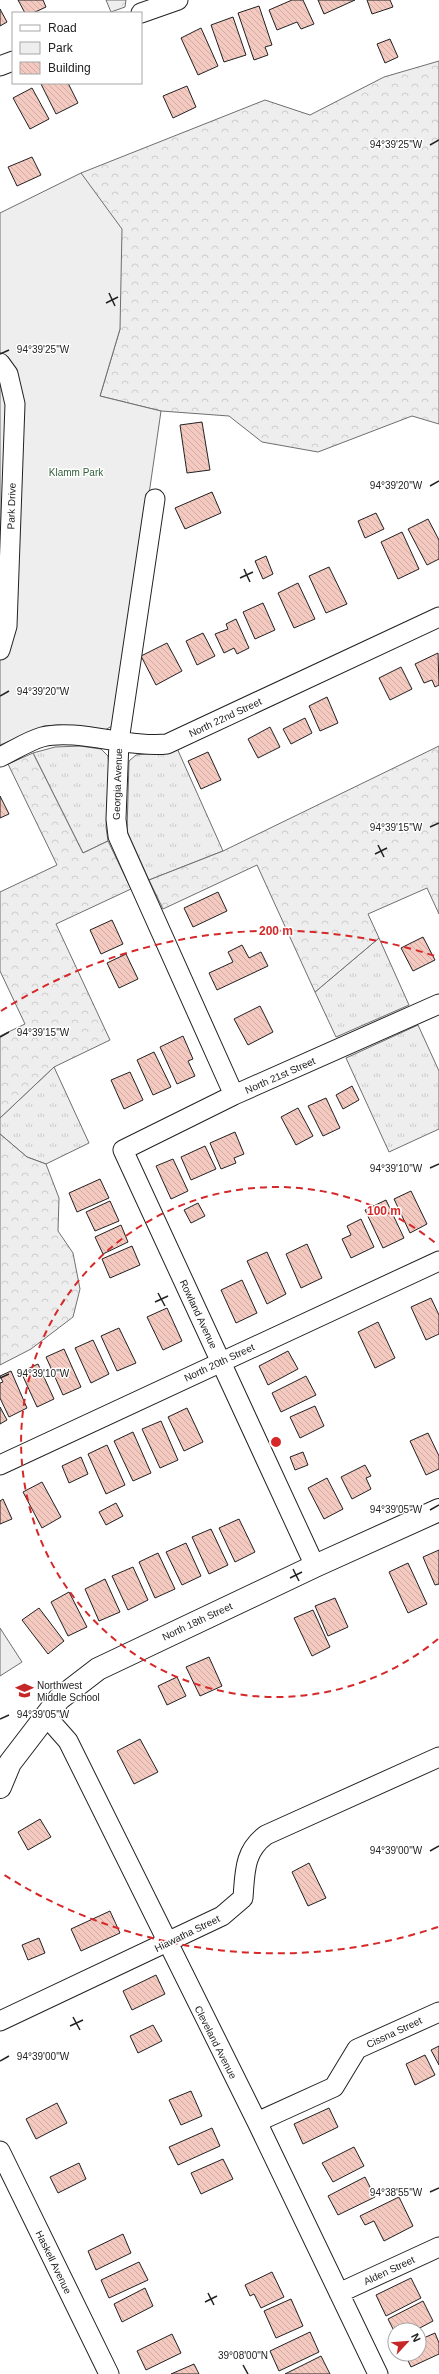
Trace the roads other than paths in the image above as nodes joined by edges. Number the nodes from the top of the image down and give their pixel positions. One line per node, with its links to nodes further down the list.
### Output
1 (178, 0): 2 (street)
2 (142, 13)
3 (12, 61): 4 (street)
4 (0, 66)
5 (0, 363): 8 (street, Park Drive)
6 (155, 499): 9 (street, Georgia Avenue)
7 (439, 616): 9 (street, North 22nd Street)
8 (0, 650)
9 (119, 741): 10 (street, North 22nd Street); 12 (street, Georgia Avenue)
10 (0, 757)
11 (439, 1004): 12 (street, North 21st Street)
12 (234, 1095): 13 (street, North 21st Street)
13 (123, 1150): 15 (street, Rowland Avenue)
14 (439, 1261): 15 (street, North 20th Street)
15 (221, 1361): 16 (street, North 20th Street); 18 (street, Rowland Avenue)
16 (0, 1465)
17 (439, 1510): 18 (main road, North 18th Street)
18 (315, 1566): 19 (main road, North 18th Street)
19 (45, 1715): 21 (main road, North 18th Street); 22 (street, Cleveland Avenue)
20 (439, 1758): 22 (street, Hiawatha Street)
21 (0, 1787)
22 (167, 1944): 24 (street, Hiawatha Street); 25 (street, Cleveland Avenue)
23 (439, 2012): 25 (street, Cissna Street)
24 (0, 2021)
25 (257, 2122): 28 (street, Cleveland Avenue)
26 (0, 2151): 29 (street, Haskell Avenue)
27 (439, 2247): 28 (street, Alden Street)
28 (339, 2293): 30 (street, Cleveland Avenue)
29 (109, 2374)
30 (378, 2374)

